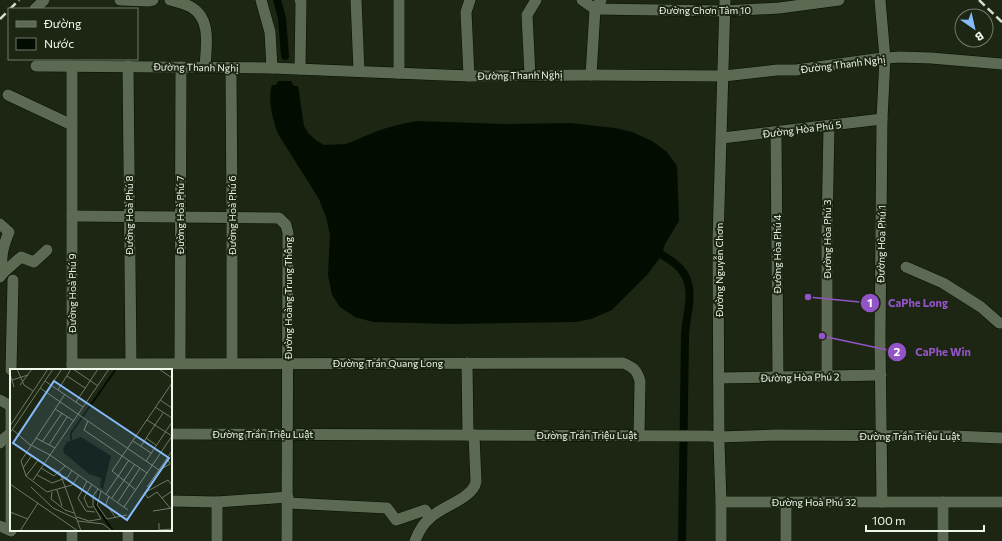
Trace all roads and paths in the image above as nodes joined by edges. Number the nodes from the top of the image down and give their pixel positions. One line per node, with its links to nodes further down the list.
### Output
1 (44, 0): 17 (street)
2 (120, 0): 3 (street)
3 (152, 0)
4 (170, 0): 25 (street)
5 (261, 0): 27 (street)
6 (300, 0): 28 (street)
7 (356, 0): 29 (street)
8 (399, 0): 30 (street)
9 (470, 0): 33 (street)
10 (536, 0): 32 (street)
11 (582, 0): 16 (street)
12 (726, 0): 18 (street, Đường Nguyễn Chơn)
13 (836, 0): 15 (street, Đường Chơn Tâm 10)
14 (880, 0): 19 (street, Đường Hòa Phú 1)
15 (779, 4): 18 (street, Đường Chơn Tâm 10)
16 (598, 5): 18 (street, Đường Chơn Tâm 10); 31 (street)
17 (36, 8)
18 (725, 12): 34 (street, Đường Nguyễn Chơn)
19 (885, 58): 20 (street, Đường Thanh Nghị); 34 (street, Đường Thanh Nghị); 36 (street, Đường Hòa Phú 1)
20 (1002, 64)
21 (36, 66): 22 (street, Đường Thanh Nghị)
22 (72, 66): 23 (street, Đường Thanh Nghị); 37 (street, Đường Hoà Phú 9)
23 (128, 66): 24 (street, Đường Thanh Nghị); 42 (street, Đường Hoà Phú 8)
24 (181, 67): 25 (street, Đường Thanh Nghị); 43 (street, Đường Hoà Phú 7)
25 (205, 67): 26 (street, Đường Thanh Nghị)
26 (231, 68): 27 (street, Đường Thanh Nghị); 44 (street, Đường Hoà Phú 6)
27 (272, 68): 28 (street, Đường Thanh Nghị)
28 (300, 69): 29 (street, Đường Thanh Nghị)
29 (359, 72): 30 (street, Đường Thanh Nghị)
30 (399, 73): 33 (street, Đường Thanh Nghị)
31 (591, 74): 32 (street, Đường Thanh Nghị); 34 (street, Đường Thanh Nghị)
32 (530, 75): 33 (street, Đường Thanh Nghị)
33 (469, 76)
34 (724, 76): 40 (street, Đường Nguyễn Chơn)
35 (8, 96): 37 (street)
36 (882, 119): 38 (street, Đường Hòa Phú 5); 57 (street, Đường Hòa Phú 1)
37 (72, 125): 41 (street, Đường Hoà Phú 9)
38 (829, 126): 39 (street, Đường Hòa Phú 5); 58 (street, Đường Hòa Phú 3)
39 (776, 132): 40 (street, Đường Hòa Phú 5); 59 (street, Đường Hòa Phú 4)
40 (722, 138): 60 (street, Đường Nguyễn Chơn)
41 (72, 216): 42 (street, Đường Hoàng Trung Thông); 55 (street, Đường Hoà Phú 9)
42 (130, 216): 43 (street, Đường Hoàng Trung Thông); 54 (street, Đường Hoà Phú 8)
43 (180, 217): 44 (street, Đường Hoàng Trung Thông); 50 (street, Đường Hoà Phú 7)
44 (232, 218): 51 (street, Đường Hoà Phú 6); 52 (street, Đường Hoàng Trung Thông)
45 (0, 224): 48 (street)
46 (47, 250): 48 (street)
47 (906, 267): 49 (street)
48 (1, 278): 56 (street)
49 (1002, 323)
50 (180, 363): 51 (street, Đường Trần Quang Long); 54 (street, Đường Trần Quang Long)
51 (232, 363): 52 (street, Đường Trần Quang Long)
52 (288, 363): 53 (street, Đường Trần Quang Long); 65 (street, Đường Hoàng Trung Thông)
53 (467, 363): 66 (street); 67 (street, Đường Trần Quang Long)
54 (131, 364): 55 (street, Đường Trần Quang Long)
55 (72, 367)
56 (12, 369)
57 (881, 375): 58 (street, Đường Hòa Phú 2); 68 (street, Đường Hòa Phú 1)
58 (827, 376): 59 (street, Đường Hòa Phú 2)
59 (778, 377): 60 (street, Đường Hòa Phú 2)
60 (719, 378): 69 (street, Đường Nguyễn Chơn)
61 (0, 400): 62 (street)
62 (10, 407)
63 (10, 434): 71 (street)
64 (172, 434): 65 (street, Đường Trần Triệu Luật)
65 (288, 434): 66 (street, Đường Trần Triệu Luật); 73 (street, Đường Hoàng Trung Thông)
66 (471, 435): 67 (street, Đường Trần Triệu Luật); 81 (street)
67 (639, 436): 69 (street, Đường Trần Triệu Luật)
68 (882, 436): 69 (street, Đường Trần Triệu Luật); 70 (street, Đường Trần Triệu Luật); 78 (street, Đường Hòa Phú 1)
69 (714, 437): 76 (street, Đường Nguyễn Chơn)
70 (1002, 438)
71 (0, 443)
72 (10, 452): 82 (street)
73 (288, 500): 75 (street); 81 (street); 84 (street, Đường Hoàng Trung Thông)
74 (172, 501): 75 (street)
75 (217, 502): 83 (street)
76 (721, 502): 77 (street, Đường Hoà Phú 32); 86 (street, Đường Nguyễn Chơn)
77 (786, 502): 78 (street, Đường Hoà Phú 32); 87 (street)
78 (882, 502): 79 (street, Đường Hoà Phú 32)
79 (943, 502): 80 (street, Đường Hoà Phú 32); 88 (street)
80 (1002, 502)
81 (430, 517): 85 (street)
82 (6, 530)
83 (217, 541)
84 (288, 541)
85 (415, 541)
86 (721, 541)
87 (786, 541)
88 (943, 541)

